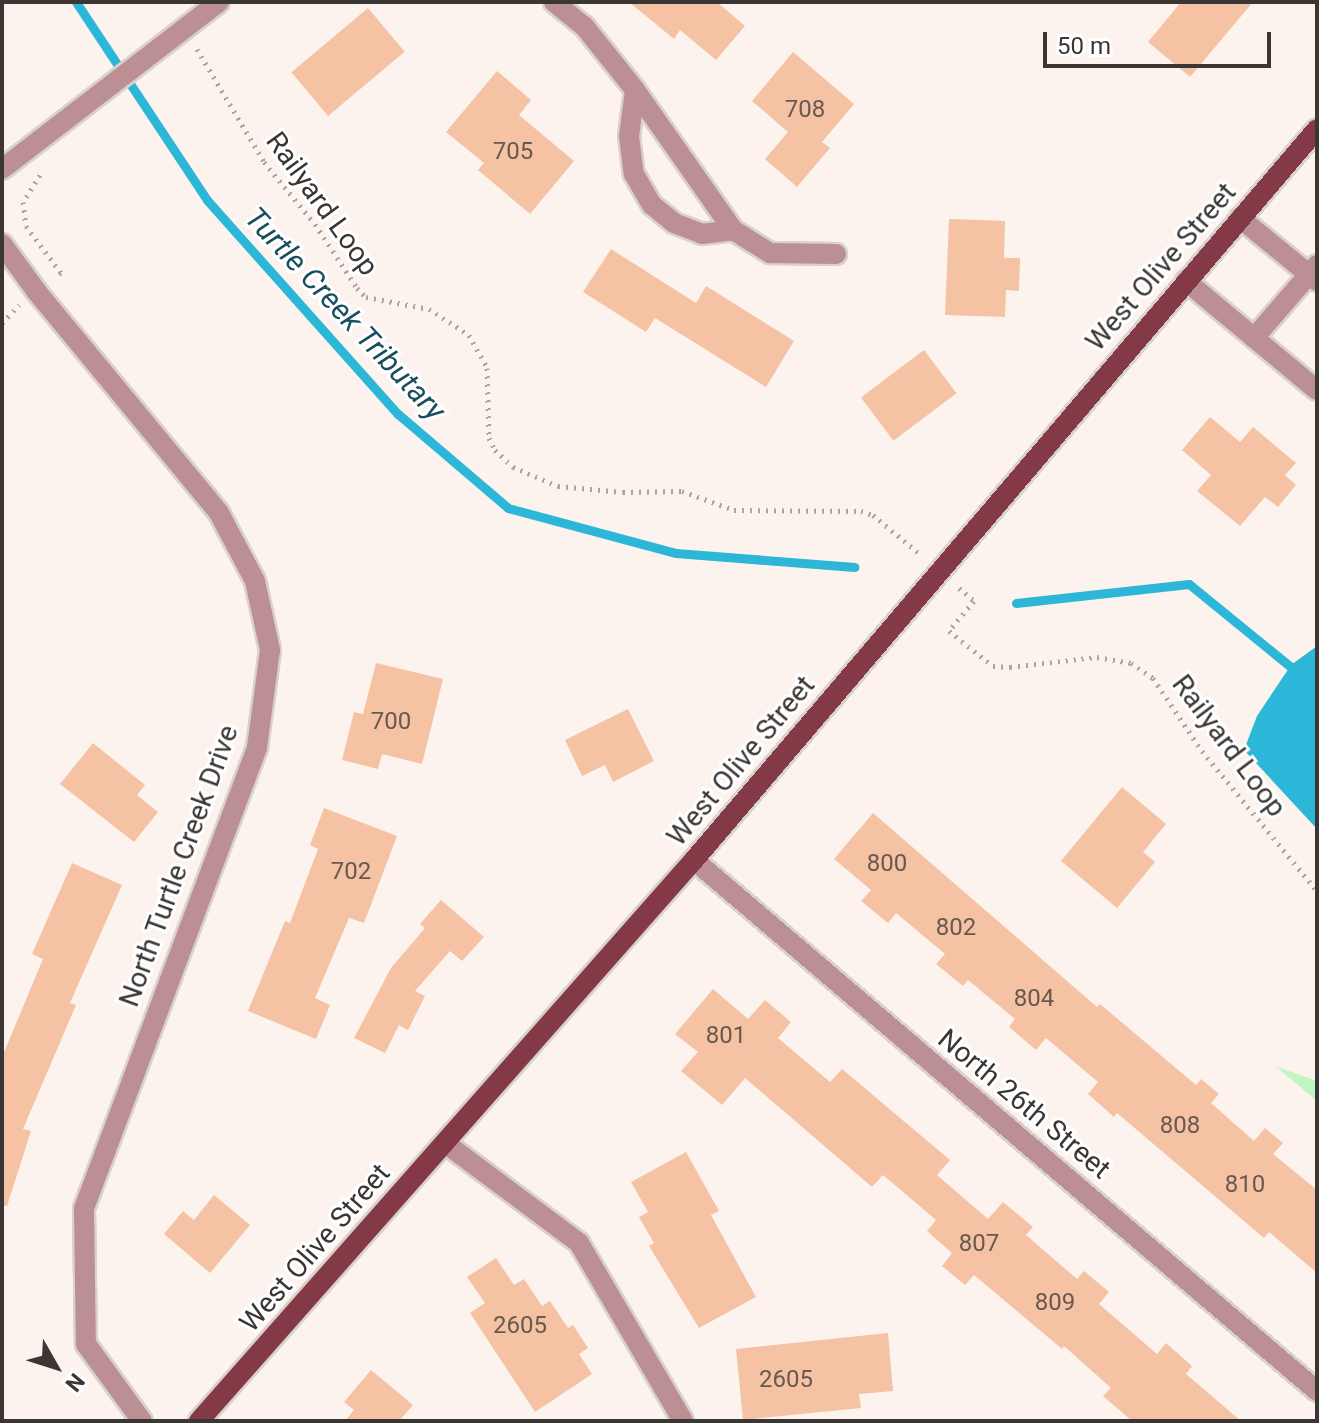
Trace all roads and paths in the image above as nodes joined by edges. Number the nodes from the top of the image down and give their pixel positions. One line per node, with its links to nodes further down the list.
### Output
1 (219, 2): 6 (street)
2 (554, 2): 4 (street)
3 (196, 49): 19 (path, Railyard Loop)
4 (635, 90): 9 (street); 9 (street)
5 (1317, 129): 8 (main road, West Olive Street)
6 (2, 169)
7 (45, 171): 12 (path)
8 (1240, 218): 13 (street); 14 (main road, West Olive Street)
9 (733, 230): 11 (street)
10 (2, 244): 25 (street, North Turtle Creek Drive)
11 (836, 254)
12 (61, 273)
13 (1314, 274): 17 (street)
14 (1186, 281): 17 (street); 21 (main road, West Olive Street)
15 (9, 313): 16 (path)
16 (2, 323)
17 (1254, 338): 18 (street)
18 (1317, 390)
19 (910, 546)
20 (974, 601): 22 (path, Railyard Loop)
21 (694, 860): 23 (main road, West Olive Street); 24 (street, North 26th Street)
22 (1317, 891)
23 (445, 1143): 26 (main road, West Olive Street); 27 (street)
24 (1317, 1391)
25 (142, 1421)
26 (199, 1421)
27 (683, 1421)

